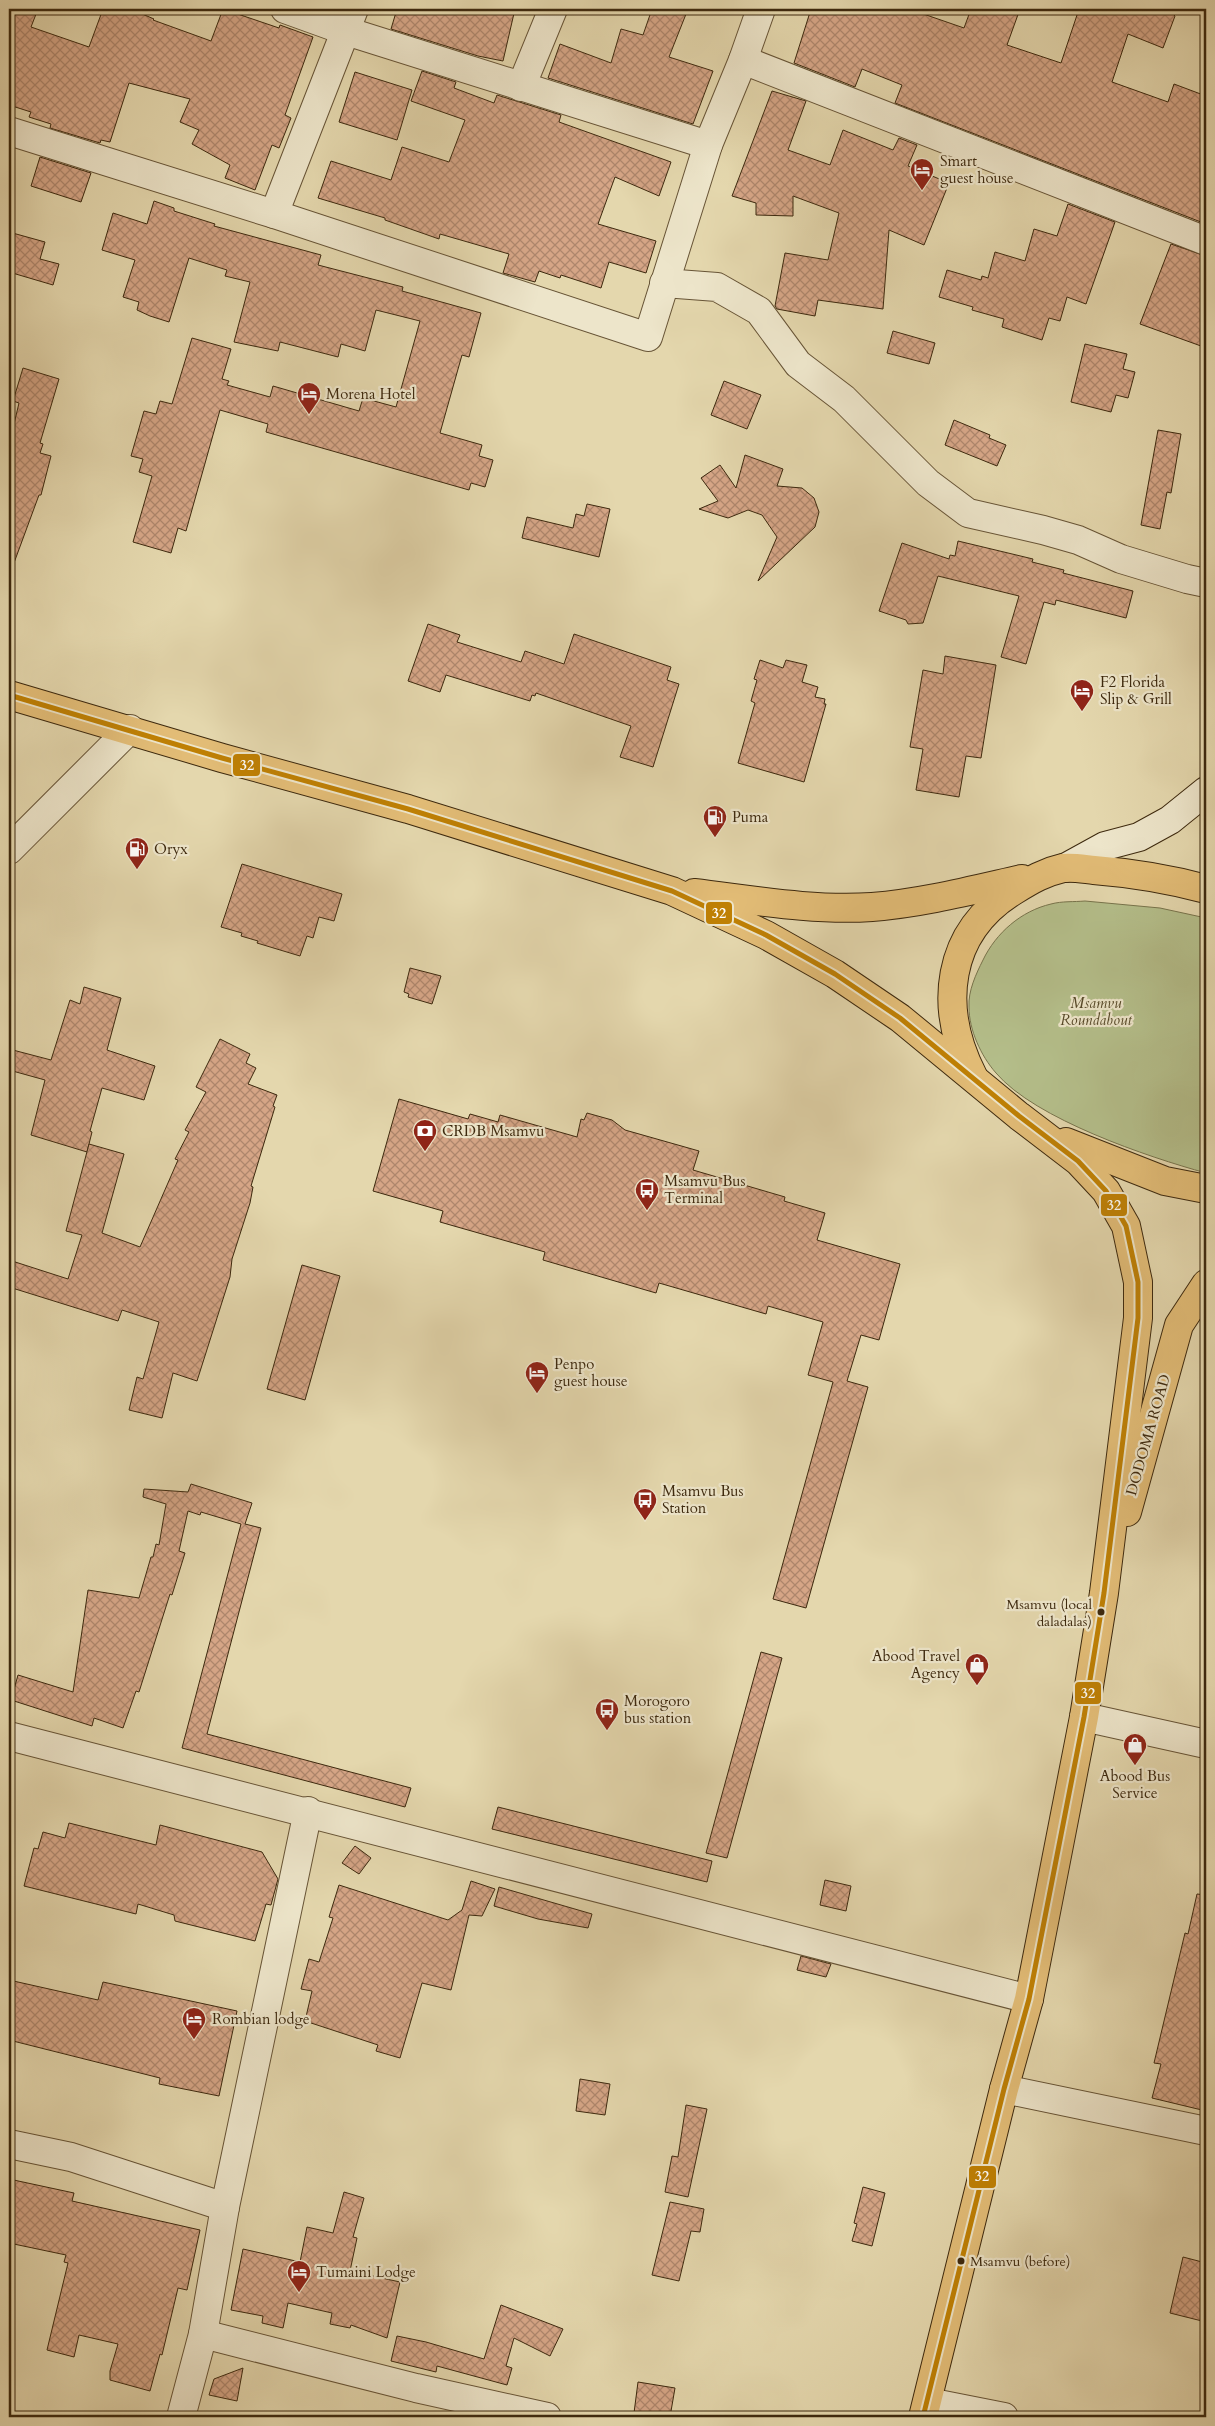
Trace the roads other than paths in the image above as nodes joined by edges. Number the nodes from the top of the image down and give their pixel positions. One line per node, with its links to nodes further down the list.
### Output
1 (286, 9): 4 (street)
2 (552, 9): 6 (street)
3 (760, 9): 5 (street)
4 (350, 20): 6 (street); 9 (street)
5 (743, 60): 8 (street); 10 (street)
6 (521, 87): 8 (street)
7 (9, 131): 9 (street)
8 (708, 145): 11 (street)
9 (274, 214): 11 (street)
10 (1206, 241)
11 (664, 283): 12 (street)
12 (1206, 583)
13 (9, 695): 14 (highway)
14 (130, 729): 16 (street); 20 (highway)
15 (1206, 791): 17 (street)
16 (9, 850)
17 (1065, 868): 18 (highway); 19 (highway)
18 (1038, 875): 20 (highway); 21 (highway)
19 (1206, 889)
20 (672, 891): 21 (highway)
21 (975, 1080): 22 (highway)
22 (1019, 1116): 23 (highway); 25 (highway, DODOMA ROAD)
23 (1206, 1189)
24 (1206, 1284): 25 (highway, DODOMA ROAD)
25 (1104, 1593): 26 (highway, DODOMA ROAD)
26 (1084, 1717): 28 (street); 30 (highway, DODOMA ROAD)
27 (9, 1736): 29 (street)
28 (1206, 1744)
29 (308, 1812): 30 (street); 34 (street)
30 (1029, 1999): 31 (highway, DODOMA ROAD)
31 (1004, 2089): 32 (street); 36 (highway, DODOMA ROAD)
32 (1206, 2131)
33 (9, 2144): 34 (street)
34 (225, 2207): 35 (street)
35 (203, 2334): 37 (street); 38 (street)
36 (926, 2410): 39 (street)
37 (182, 2417)
38 (547, 2417)
39 (1004, 2417)

